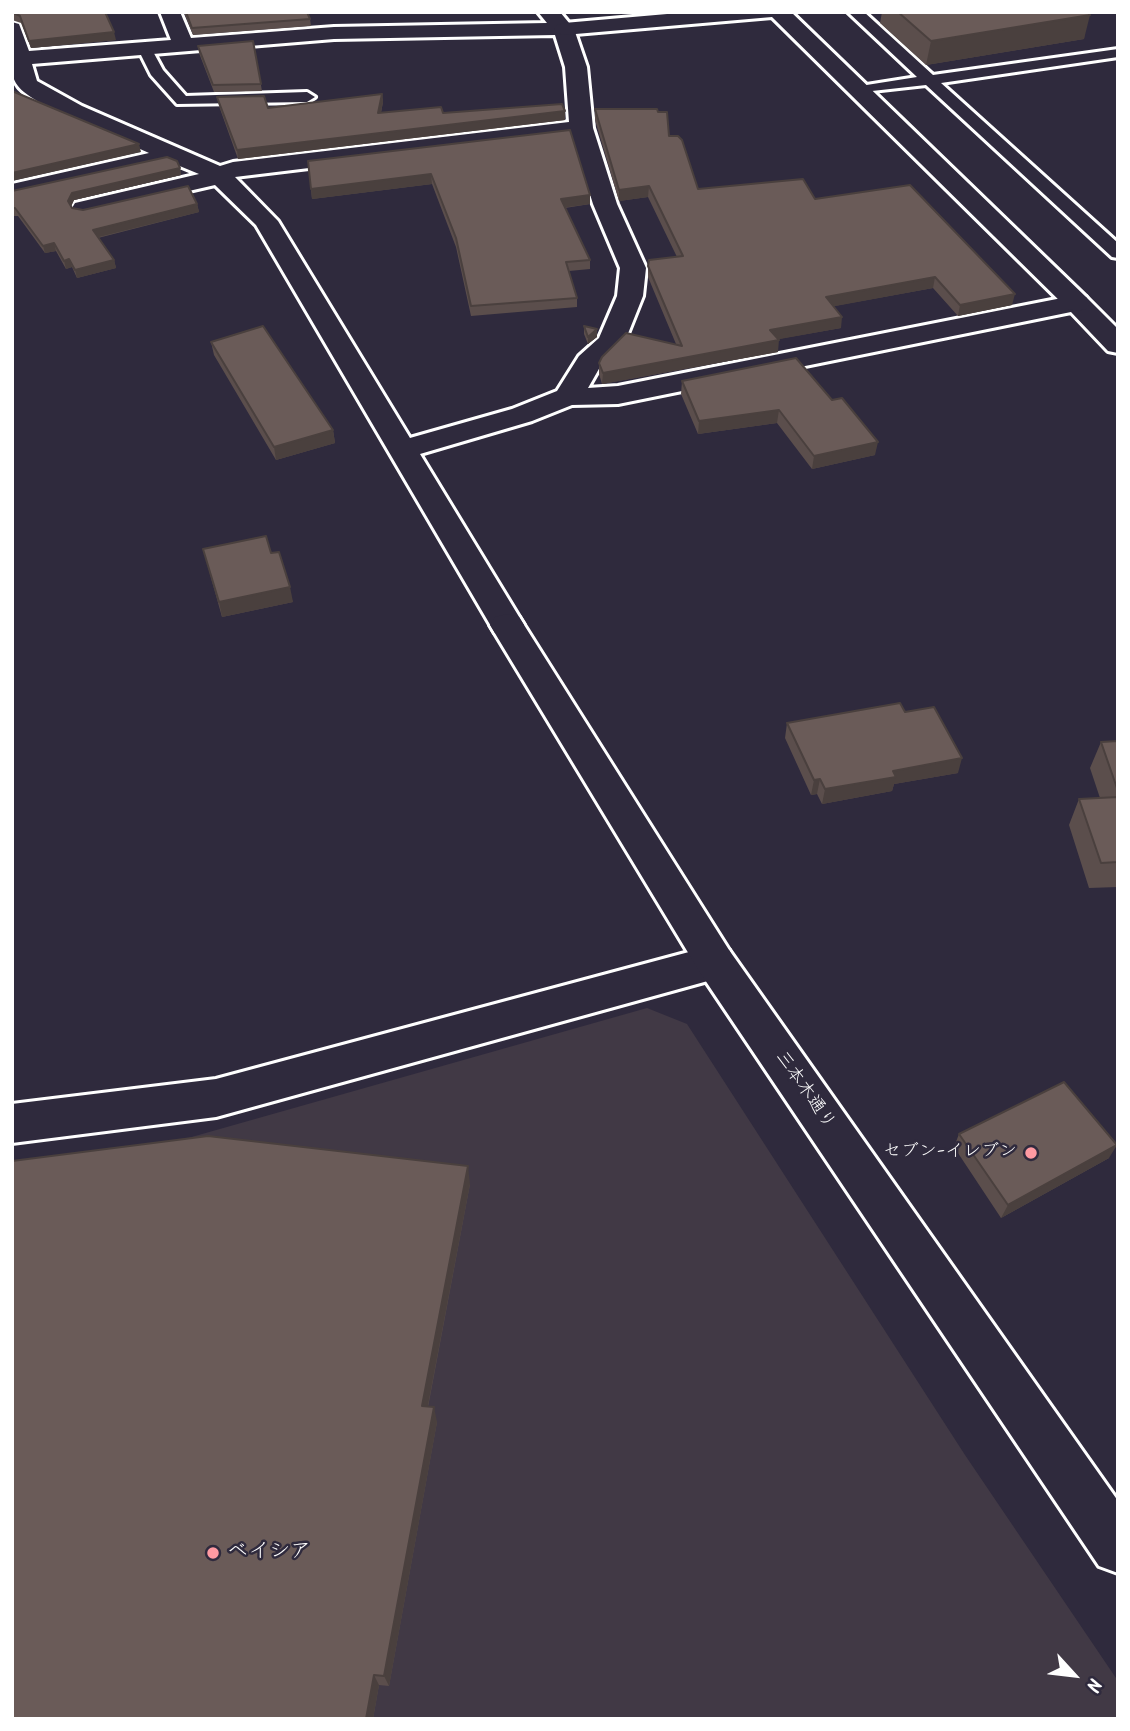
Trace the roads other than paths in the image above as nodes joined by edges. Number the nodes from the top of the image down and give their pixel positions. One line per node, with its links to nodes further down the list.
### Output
1 (170, 12): 9 (street)
2 (323, 12): 8 (street)
3 (767, 12): 6 (street)
4 (779, 12): 15 (street)
5 (855, 12): 13 (lane)
6 (556, 21): 8 (street); 17 (street)
7 (12, 28): 12 (street)
8 (334, 33): 9 (street)
9 (184, 46): 10 (street)
10 (145, 49): 12 (street); 16 (lane)
11 (1118, 53): 13 (lane)
12 (15, 59): 14 (street)
13 (929, 80): 15 (lane); 23 (lane)
14 (20, 89): 18 (street)
15 (859, 90): 25 (street)
16 (307, 97)
17 (581, 128): 19 (street); 27 (street)
18 (174, 154): 19 (street); 20 (street)
19 (218, 174): 21 (street); 28 (street, 三本木通り)
20 (12, 191)
21 (84, 208)
22 (1118, 231): 23 (lane)
23 (1098, 235): 24 (lane)
24 (1118, 253)
25 (1077, 303): 26 (street); 27 (street)
26 (1118, 345)
27 (568, 397): 28 (street)
28 (403, 449): 29 (street, 三本木通り)
29 (715, 962): 30 (street); 31 (street, 三本木通り)
30 (12, 1124)
31 (1118, 1547)

